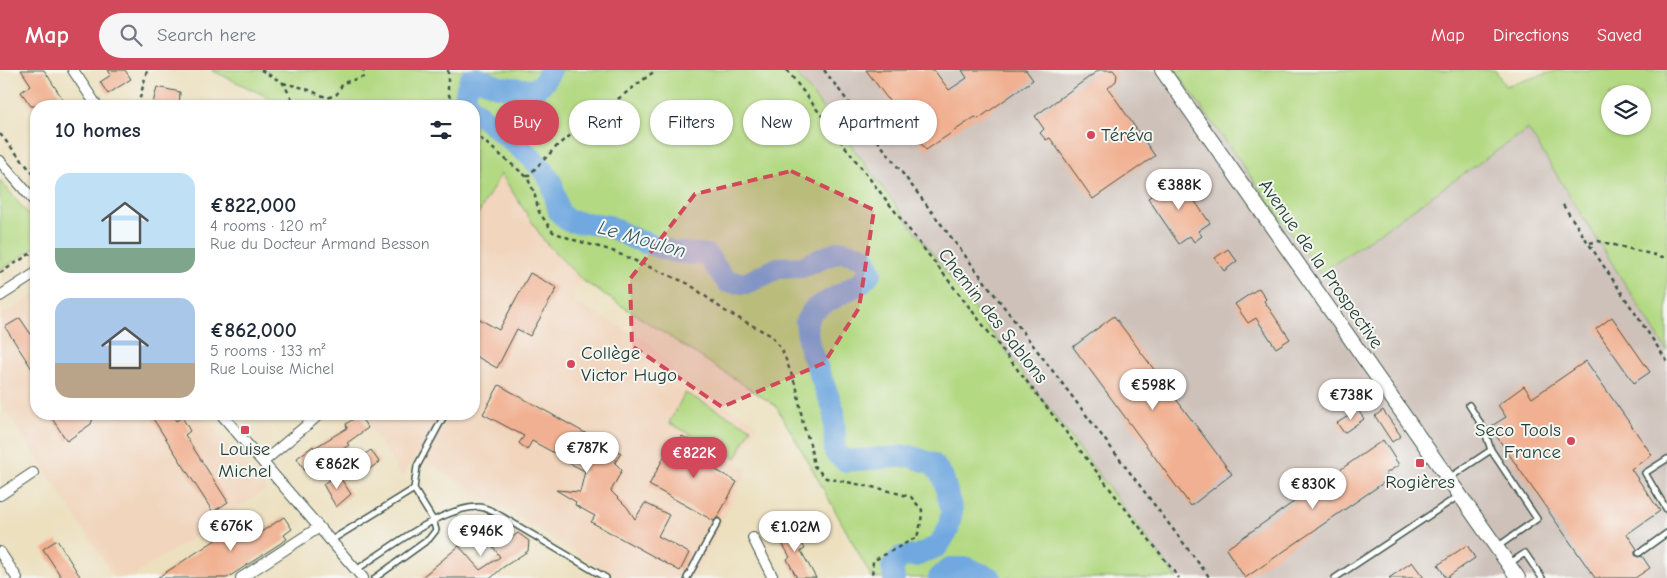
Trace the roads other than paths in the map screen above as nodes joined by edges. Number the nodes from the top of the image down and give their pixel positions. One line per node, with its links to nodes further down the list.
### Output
1 (73, 70): 3 (street)
2 (1162, 70): 16 (main road, Avenue de la Prospective)
3 (93, 100)
4 (0, 160): 5 (street)
5 (30, 196)
6 (30, 277): 7 (street)
7 (0, 296)
8 (1469, 405): 12 (lane)
9 (226, 420): 14 (street)
10 (313, 420): 14 (street)
11 (442, 420): 17 (lane)
12 (1491, 450): 16 (lane); 27 (lane)
13 (1667, 459): 20 (lane)
14 (263, 462): 23 (street)
15 (33, 473): 18 (street)
16 (1448, 479): 19 (main road, Avenue de la Prospective)
17 (414, 489): 21 (lane); 26 (lane)
18 (0, 495)
19 (1460, 495): 27 (main road, Avenue de la Prospective); 38 (lane)
20 (1667, 510)
21 (433, 520): 31 (lane); 35 (lane); 36 (lane)
22 (718, 522): 32 (lane)
23 (318, 528): 26 (street); 34 (street)
24 (1667, 533): 29 (lane)
25 (753, 538): 37 (street)
26 (330, 540): 31 (street)
27 (1497, 548): 30 (main road, Avenue de la Prospective)
28 (0, 552): 33 (street)
29 (1639, 553)
30 (1509, 564): 39 (main road, Avenue de la Prospective); 40 (lane)
31 (359, 574)
32 (689, 575)
33 (17, 578)
34 (241, 578)
35 (375, 578)
36 (606, 578)
37 (773, 578)
38 (1335, 578)
39 (1518, 578)
40 (1542, 578)

